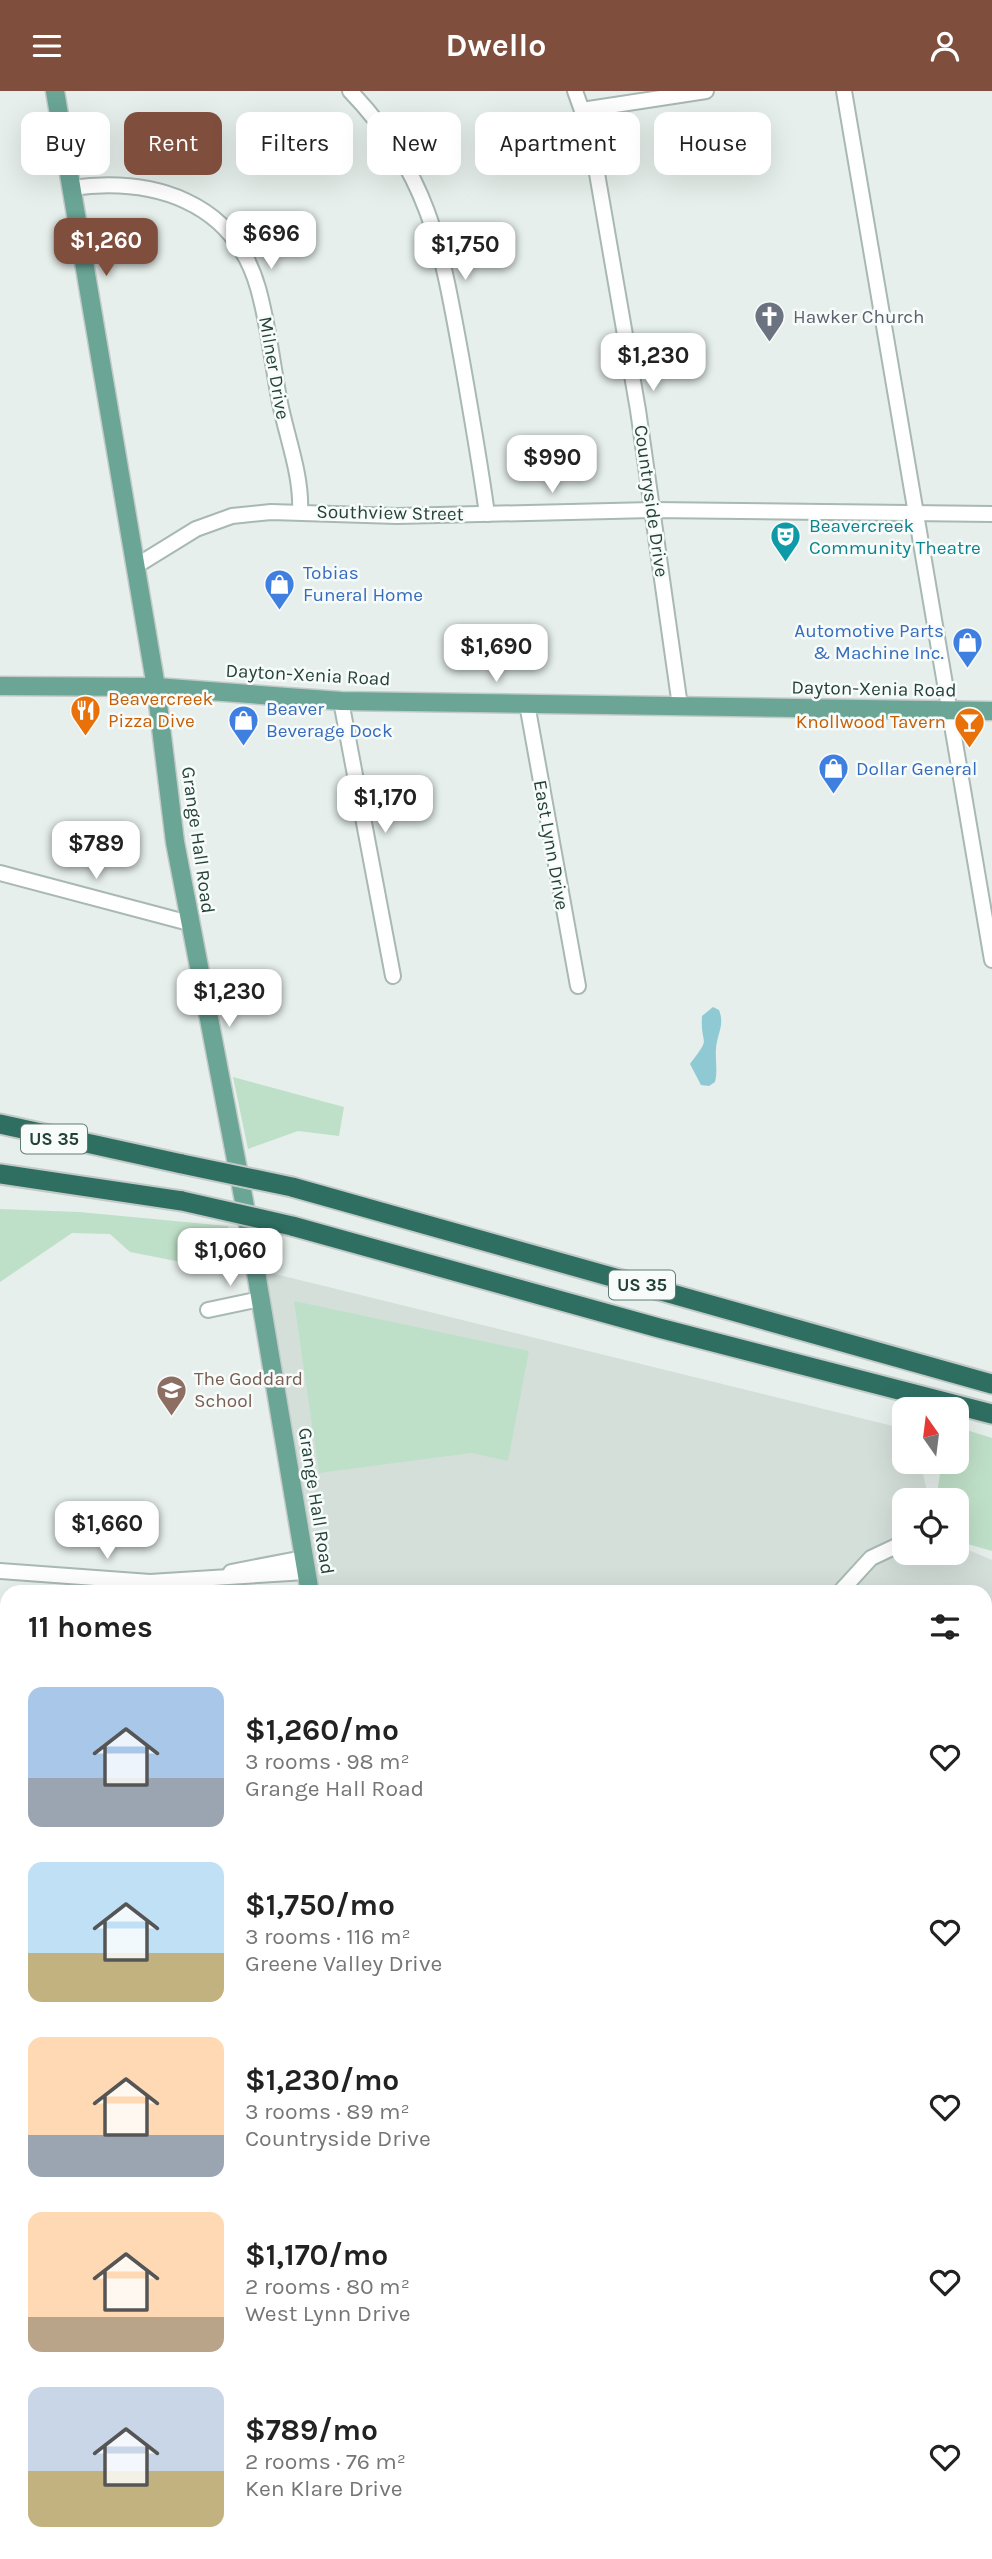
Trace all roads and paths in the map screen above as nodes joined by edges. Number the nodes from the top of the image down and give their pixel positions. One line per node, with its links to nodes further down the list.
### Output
1 (55, 91): 7 (main road, Grange Hall Road)
2 (350, 91): 10 (street)
3 (575, 91): 6 (street, Countryside Drive)
4 (706, 91): 6 (street)
5 (845, 91): 11 (street)
6 (582, 110): 8 (street, Countryside Drive)
7 (71, 188): 9 (street, Milner Drive); 13 (main road, Grange Hall Road)
8 (652, 510): 10 (street, Southview Street); 11 (street, Southview Street); 18 (street, Countryside Drive)
9 (300, 512): 10 (street, Southview Street); 13 (street, Southview Street)
10 (487, 514)
11 (916, 515): 12 (street, Southview Street); 19 (street)
12 (992, 515)
13 (136, 566): 15 (main road, Grange Hall Road)
14 (0, 686): 15 (main road, Dayton-Xenia Road)
15 (156, 687): 16 (main road, Dayton-Xenia Road); 23 (main road, Grange Hall Road)
16 (341, 701): 17 (main road, Dayton-Xenia Road); 25 (street)
17 (527, 704): 18 (main road, Dayton-Xenia Road); 26 (street, East Lynn Drive)
18 (680, 706): 19 (main road, Dayton-Xenia Road)
19 (948, 711): 20 (main road, Dayton-Xenia Road); 22 (street)
20 (992, 711)
21 (0, 873): 23 (street)
22 (987, 903): 24 (street)
23 (189, 923): 33 (main road, Grange Hall Road)
24 (992, 960)
25 (393, 976)
26 (578, 986)
27 (0, 1124): 29 (highway)
28 (0, 1133): 29 (highway, US 35)
29 (108, 1148): 35 (highway, US 35, bridge)
30 (0, 1174): 32 (highway, US 35)
31 (0, 1183): 32 (highway)
32 (119, 1189): 36 (highway, US 35, bridge)
33 (260, 1299): 34 (street); 38 (main road, Grange Hall Road)
34 (208, 1310)
35 (992, 1384)
36 (992, 1414)
37 (892, 1548): 41 (street)
38 (305, 1565): 39 (street); 40 (main road, Grange Hall Road)
39 (0, 1571)
40 (309, 1585)
41 (846, 1585)

